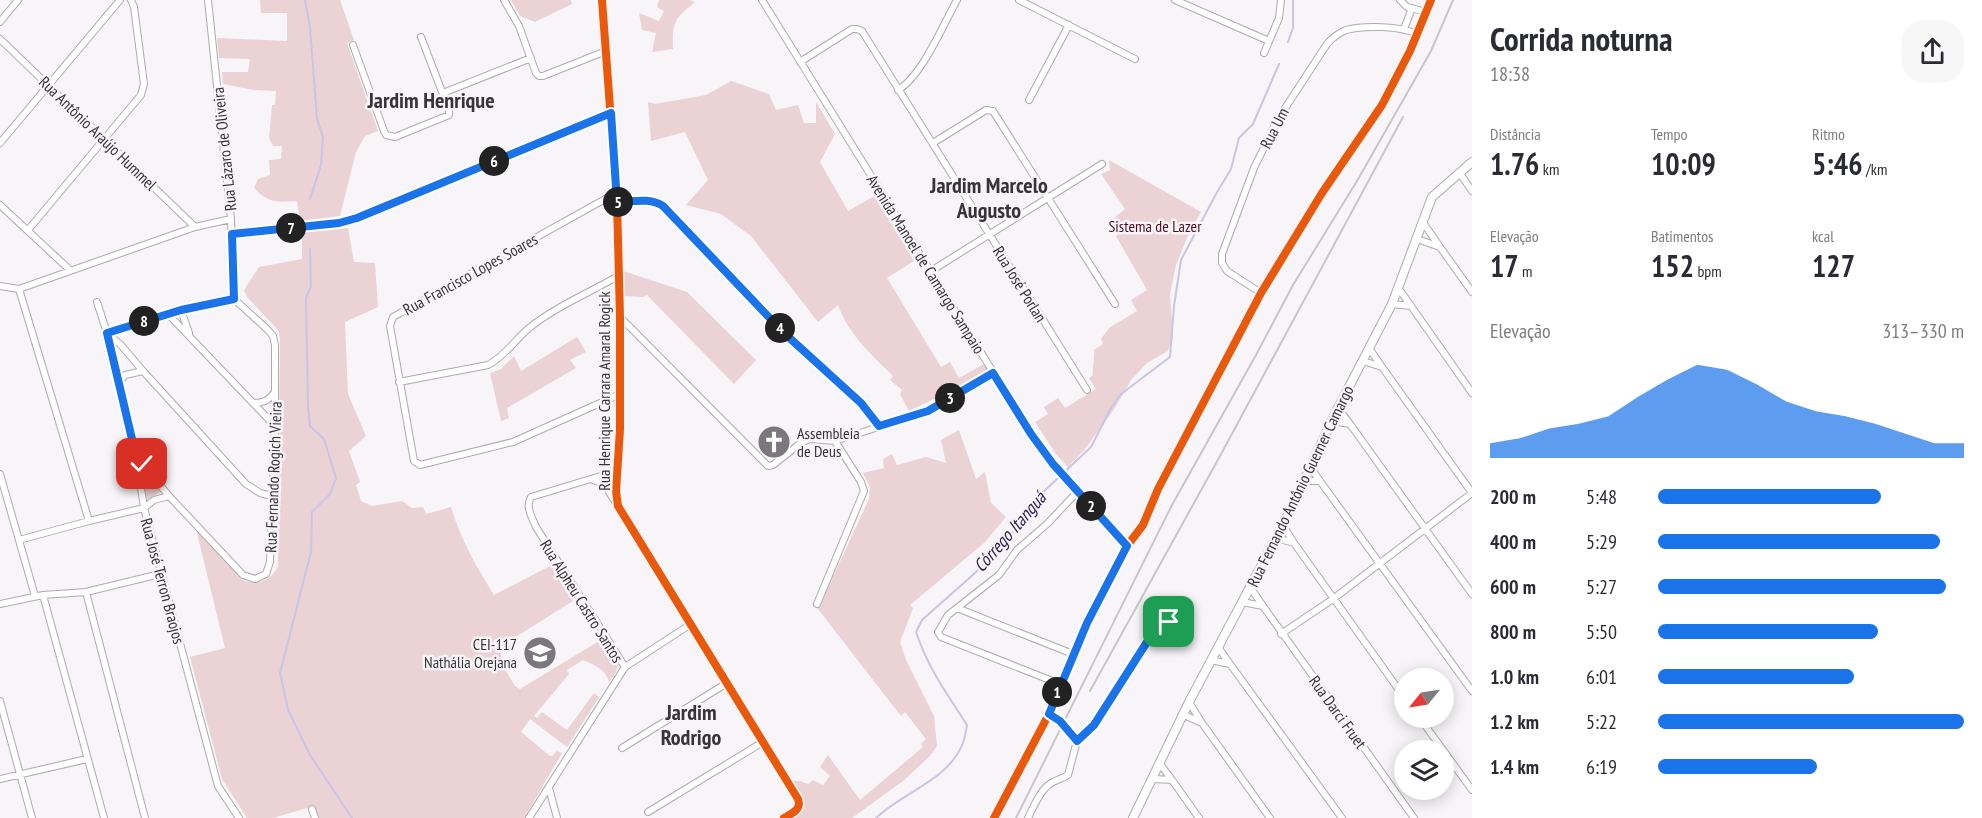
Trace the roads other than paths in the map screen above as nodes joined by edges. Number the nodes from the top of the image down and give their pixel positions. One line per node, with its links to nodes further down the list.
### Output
1 (18, 0): 16 (street)
2 (120, 0): 29 (street)
3 (208, 0): 45 (street, Rua Lázaro de Oliveira)
4 (504, 0): 26 (street)
5 (602, 0): 24 (street, Rua Henrique Carrara Amaral Rogick)
6 (762, 0): 28 (street, Avenida Manoel de Camargo Sampaio)
7 (957, 0): 30 (street)
8 (1019, 0): 17 (street)
9 (1175, 0): 22 (street)
10 (1281, 0): 22 (street)
11 (1400, 0): 14 (street)
12 (1431, 0): 15 (street)
13 (132, 2): 34 (street)
14 (1412, 8): 15 (street); 18 (street)
15 (1426, 12): 19 (street)
16 (0, 22)
17 (1070, 25): 27 (street); 32 (street)
18 (1404, 28): 19 (street, Rua Um); 60 (street, Rua Um)
19 (1417, 34): 60 (street)
20 (421, 37): 31 (street)
21 (0, 39): 29 (street, Rua Antônio Araújo Hummel)
22 (1269, 41): 25 (street)
23 (353, 45): 31 (street)
24 (606, 51): 26 (street); 33 (street, Rua Henrique Carrara Amaral Rogick)
25 (1264, 53)
26 (531, 58): 31 (street)
27 (1135, 59)
28 (800, 62): 30 (street, Rua José Porlan); 54 (street, Avenida Manoel de Camargo Sampaio)
29 (48, 86): 34 (street, Rua Antônio Araújo Hummel); 35 (street)
30 (898, 90): 36 (street, Rua José Porlan)
31 (443, 93)
32 (1029, 100)
33 (611, 113): 41 (street, Rua Henrique Carrara Amaral Rogick); 49 (street)
34 (105, 139): 47 (street, Rua Antônio Araújo Hummel); 48 (street)
35 (0, 143)
36 (933, 143): 42 (street); 50 (street, Rua José Porlan)
37 (1472, 162): 39 (street, Rua Fernando Antônio Guerner Camargo)
38 (1102, 164): 42 (street)
39 (1459, 172): 40 (street); 46 (street, Rua Fernando Antônio Guerner Camargo)
40 (1472, 191)
41 (616, 193): 43 (street, Rua Henrique Carrara Amaral Rogick); 78 (street, Rua Francisco Lopes Soares)
42 (1048, 198): 50 (street); 63 (street)
43 (617, 202): 55 (street, Rua Henrique Carrara Amaral Rogick); 88 (street)
44 (0, 205): 48 (street)
45 (231, 219): 47 (street); 49 (street, Rua Lázaro de Oliveira)
46 (1422, 221): 51 (street, Rua Fernando Antônio Guerner Camargo); 52 (street)
47 (195, 227): 53 (street)
48 (28, 230): 53 (street)
49 (232, 234): 61 (street, Rua Lázaro de Oliveira)
50 (989, 236): 54 (street); 80 (street, Rua José Porlan)
51 (1417, 239): 52 (street); 57 (street, Rua Fernando Antônio Guerner Camargo)
52 (1440, 247): 59 (street)
53 (70, 270): 58 (street)
54 (931, 271): 77 (street, Avenida Manoel de Camargo Sampaio)
55 (618, 276): 68 (street, Rua Henrique Carrara Amaral Rogick); 78 (street)
56 (0, 286): 58 (street)
57 (1399, 289): 64 (street, Rua Fernando Antônio Guerner Camargo); 65 (street)
58 (19, 290): 104 (street)
59 (1472, 292)
60 (1261, 293): 110 (street)
61 (234, 299): 66 (street); 81 (street, Rua Fernando Rogich Vieira)
62 (97, 302): 70 (street, Rua José Terron Braojos)
63 (1115, 304)
64 (1392, 304): 65 (street); 73 (street, Rua Fernando Antônio Guerner Camargo)
65 (1411, 306): 82 (street)
66 (181, 310): 67 (street); 71 (street)
67 (168, 314): 69 (street); 71 (street)
68 (620, 317): 83 (street, Rua Henrique Carrara Amaral Rogick); 90 (street)
69 (123, 328): 70 (street); 72 (street)
70 (107, 333): 72 (street); 79 (street, Rua José Terron Braojos)
71 (195, 341): 84 (street)
72 (121, 345): 76 (street)
73 (1369, 348): 74 (street, Rua Fernando Antônio Guerner Camargo); 75 (street)
74 (1363, 361): 75 (street); 85 (street, Rua Fernando Antônio Guerner Camargo)
75 (1382, 367): 99 (street)
76 (143, 371): 79 (street); 101 (street)
77 (993, 373): 88 (street); 98 (street, Avenida Manoel de Camargo Sampaio)
78 (399, 382): 83 (street, Rua Francisco Lopes Soares)
79 (119, 383): 92 (street, Rua José Terron Braojos)
80 (1087, 390)
81 (275, 392): 84 (street); 89 (street, Rua Fernando Rogich Vieira)
82 (1472, 393)
83 (618, 395): 91 (street, Rua Henrique Carrara Amaral Rogick)
84 (252, 402): 89 (street)
85 (1338, 408): 86 (street, Rua Fernando Antônio Guerner Camargo); 87 (street)
86 (1332, 421): 87 (street); 93 (street, Rua Fernando Antônio Guerner Camargo)
87 (1350, 424): 106 (street)
88 (879, 426): 90 (street)
89 (275, 427): 101 (street, Rua Fernando Rogich Vieira)
90 (835, 441): 120 (street)
91 (618, 454): 95 (street, Rua Alpheu Castro Santos); 102 (street, Rua Henrique Carrara Amaral Rogick)
92 (136, 456): 100 (street, Rua Fernando Rogich Vieira); 103 (street, Rua José Terron Braojos)
93 (1311, 468): 96 (street, Rua Fernando Antônio Guerner Camargo); 97 (street)
94 (0, 474): 108 (street)
95 (590, 480): 102 (street); 130 (street, Rua Alpheu Castro Santos)
96 (1304, 481): 97 (street); 105 (street, Rua Fernando Antônio Guerner Camargo)
97 (1320, 481): 111 (street)
98 (1078, 491): 110 (street, Avenida Manoel de Camargo Sampaio); 122 (street)
99 (1472, 493): 106 (street)
100 (169, 496): 101 (street, Rua Fernando Rogich Vieira); 103 (street)
101 (272, 496)
102 (618, 506): 124 (street, Rua Henrique Carrara Amaral Rogick)
103 (144, 508): 104 (street); 112 (street, Rua José Terron Braojos)
104 (89, 521): 108 (street)
105 (1283, 525): 107 (street, Rua Fernando Antônio Guerner Camargo); 109 (street)
106 (1425, 529): 111 (street); 115 (street)
107 (1276, 538): 109 (street); 113 (street, Rua Fernando Antônio Guerner Camargo)
108 (19, 540): 116 (street)
109 (1293, 543): 117 (street)
110 (1127, 546): 127 (street)
111 (1379, 563): 117 (street); 134 (street)
112 (160, 574): 114 (street); 157 (street, Rua José Terron Braojos)
113 (1250, 587): 118 (street, Rua Fernando Antônio Guerner Camargo); 121 (street, Rua Darci Fruet)
114 (86, 592): 116 (street); 156 (street)
115 (1472, 594)
116 (39, 595): 119 (street); 143 (street)
117 (1333, 599): 125 (street); 132 (street)
118 (1242, 602): 121 (street); 126 (street, Rua Fernando Antônio Guerner Camargo)
119 (0, 604)
120 (817, 604)
121 (1263, 606): 125 (street, Rua Darci Fruet)
122 (957, 608): 127 (street); 133 (street)
123 (1169, 622): 140 (street)
124 (691, 624): 130 (street); 131 (street, Rua Henrique Carrara Amaral Rogick)
125 (1281, 634): 168 (street, Rua Darci Fruet)
126 (1218, 648): 128 (street, Rua Fernando Antônio Guerner Camargo); 129 (street)
127 (1073, 654): 133 (street)
128 (1211, 660): 129 (street); 136 (street, Rua Fernando Antônio Guerner Camargo)
129 (1230, 664): 167 (street)
130 (624, 667): 150 (street, Rua Alpheu Castro Santos)
131 (727, 683): 141 (street, Rua Henrique Carrara Amaral Rogick); 142 (street)
132 (1394, 683)
133 (1060, 684): 137 (street)
134 (1472, 691)
135 (0, 701): 146 (street)
136 (1188, 702): 138 (street, Rua Fernando Antônio Guerner Camargo); 139 (street)
137 (1049, 714): 140 (street, bridge); 162 (street)
138 (1182, 714): 139 (street); 144 (street, Rua Fernando Antônio Guerner Camargo)
139 (1202, 723): 166 (street)
140 (1077, 741): 163 (street)
141 (763, 742): 153 (street); 161 (street, Rua Henrique Carrara Amaral Rogick)
142 (622, 748)
143 (87, 759): 146 (street); 155 (street)
144 (1160, 764): 148 (street, Rua Fernando Antônio Guerner Camargo); 149 (street)
145 (1454, 765): 151 (street)
146 (20, 775): 147 (street); 154 (street)
147 (0, 779)
148 (1153, 779): 149 (street); 164 (street, Rua Fernando Antônio Guerner Camargo)
149 (1172, 780): 165 (street)
150 (549, 788): 159 (street, Rua Alpheu Castro Santos); 160 (street)
151 (1472, 790)
152 (312, 809): 158 (street)
153 (648, 812)
154 (32, 818)
155 (104, 818)
156 (145, 818)
157 (239, 818)
158 (315, 818)
159 (529, 818)
160 (557, 818)
161 (784, 818)
162 (994, 818)
163 (1028, 818)
164 (1133, 818)
165 (1199, 818)
166 (1270, 818)
167 (1342, 818)
168 (1414, 818)

